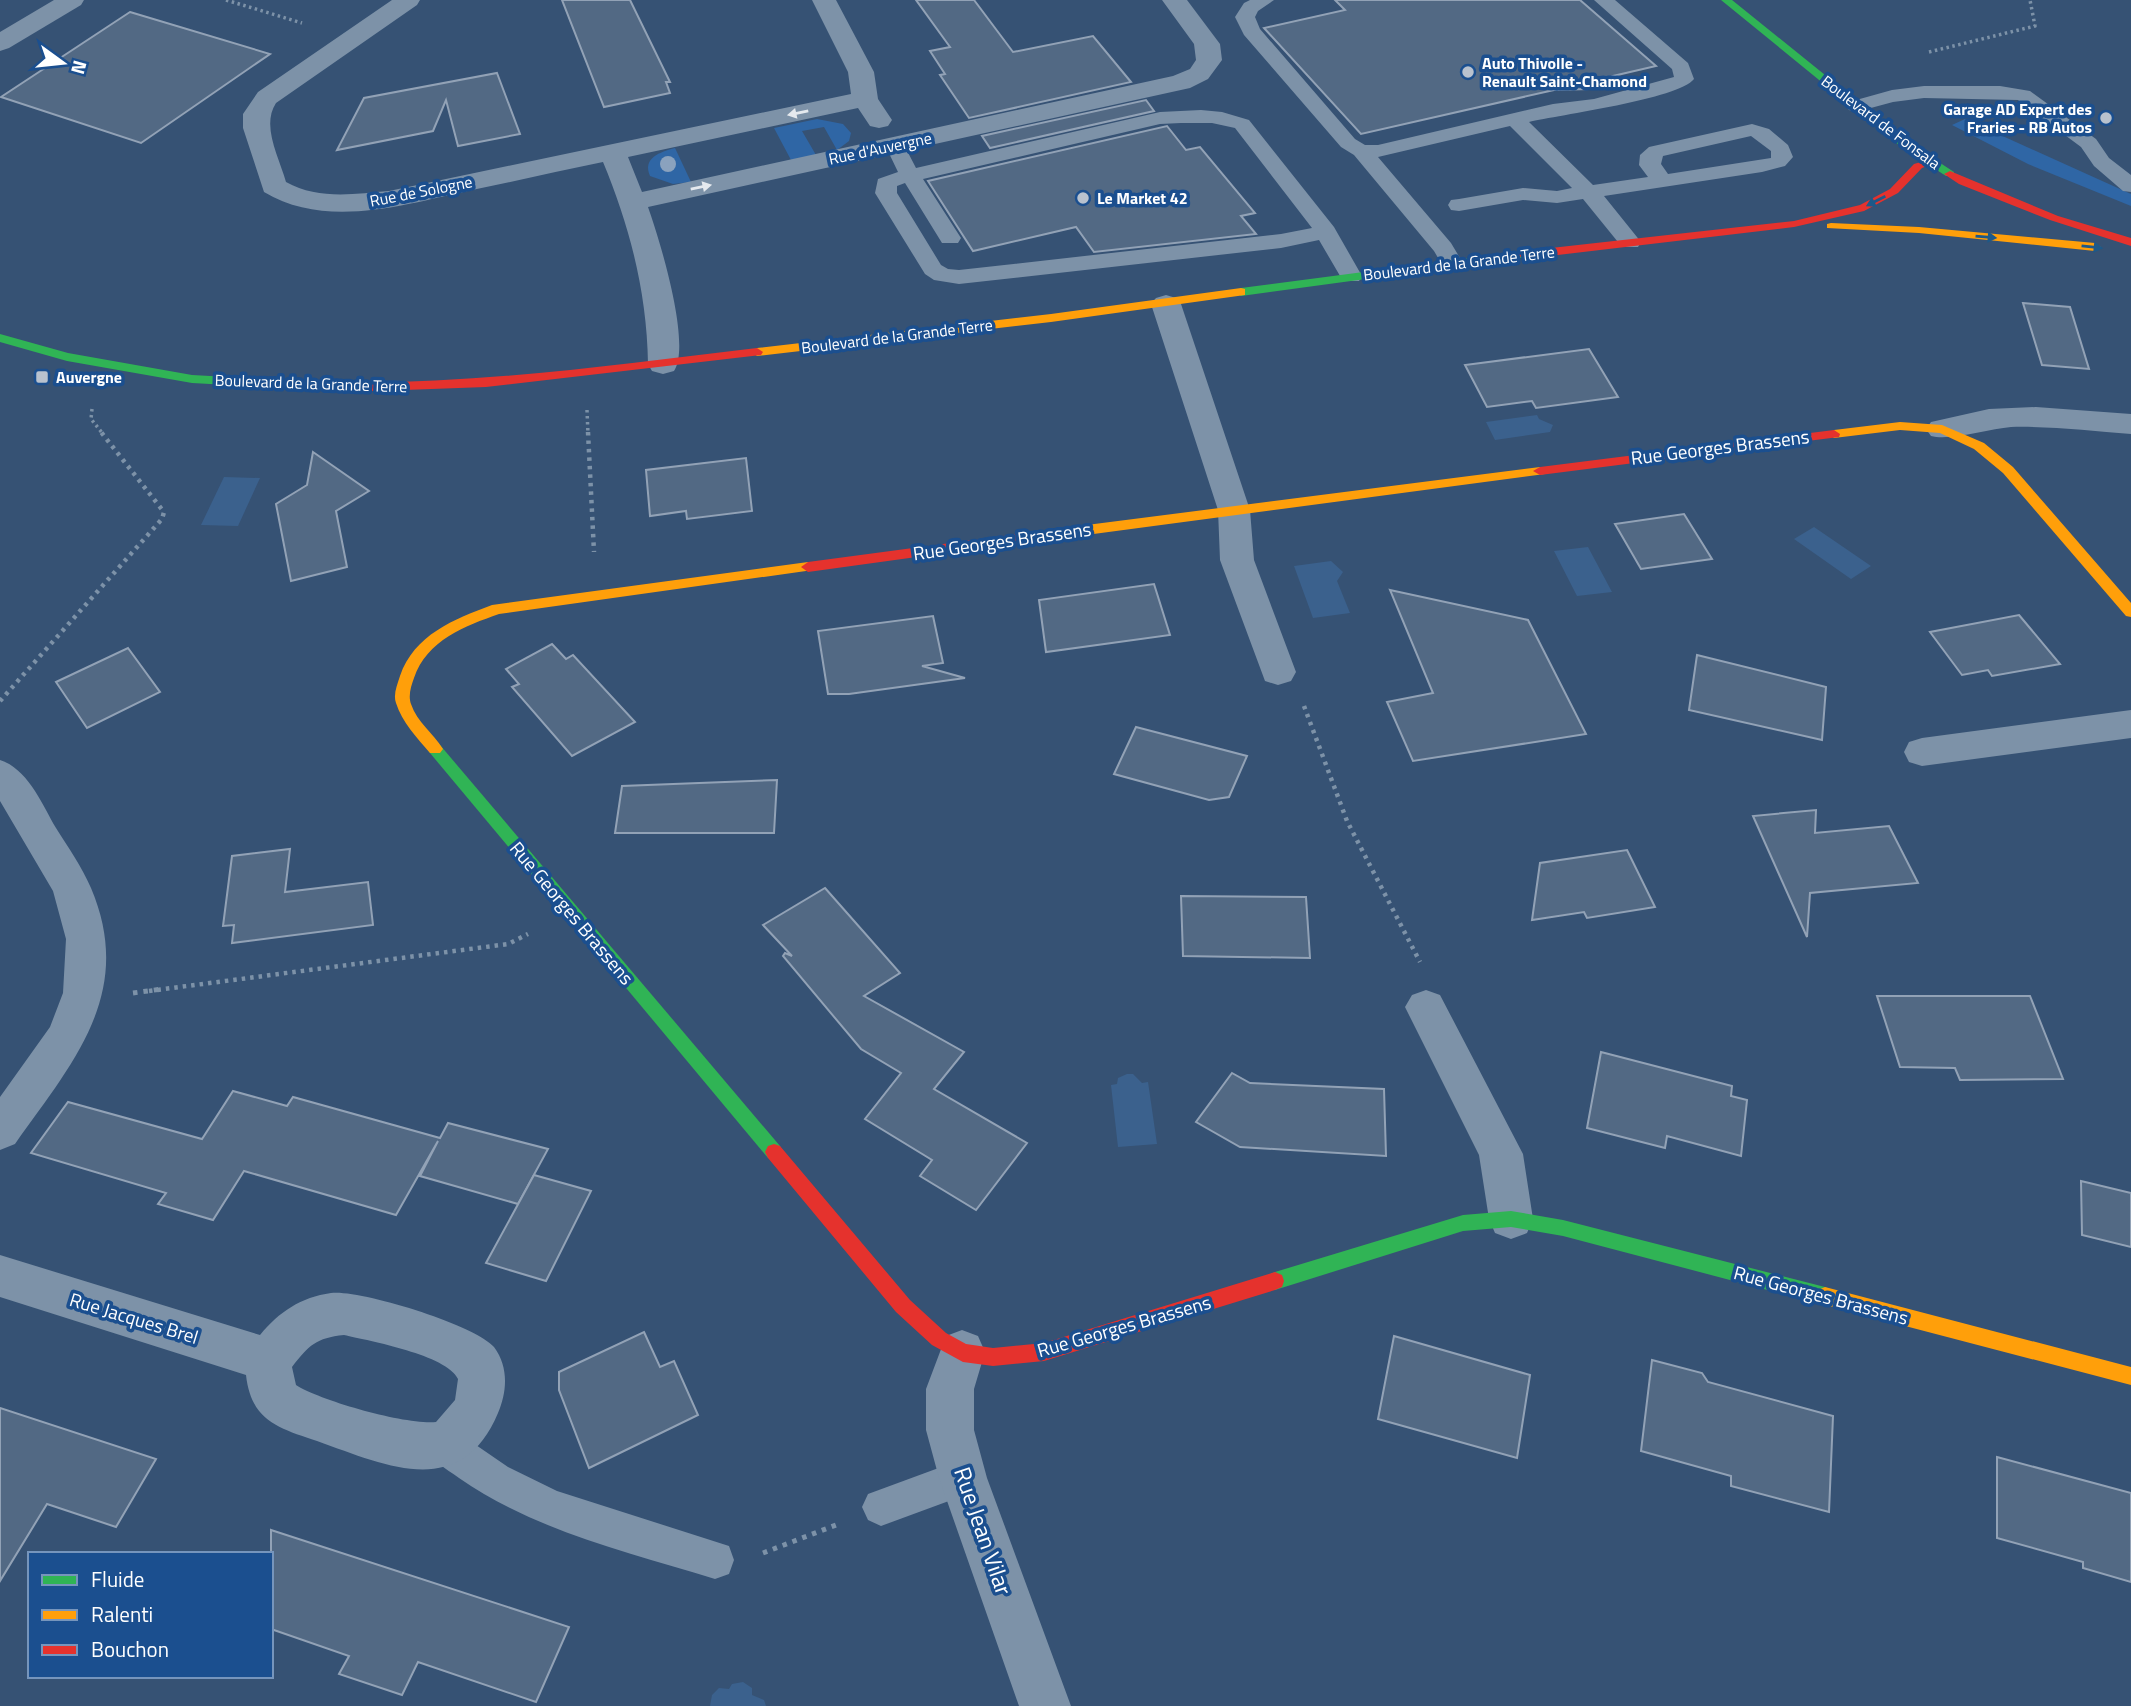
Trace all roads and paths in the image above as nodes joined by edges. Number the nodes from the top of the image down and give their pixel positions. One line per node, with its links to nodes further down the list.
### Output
1 (72, 0): 10 (street)
2 (226, 0): 11 (path)
3 (408, 0): 11 (street, Rue de Sologne)
4 (824, 0): 13 (street)
5 (1174, 0): 16 (street, Rue d'Auvergne)
6 (1264, 0): 17 (lane)
7 (1604, 0): 15 (lane)
8 (1726, 0): 14 (street, Boulevard de Fonsala)
9 (2030, 0): 12 (path)
10 (6, 34)
11 (353, 38): 18 (street, Rue de Sologne)
12 (1921, 54)
13 (865, 99): 16 (street); 18 (street, Rue de Sologne, one-way to 18)
14 (1856, 106): 19 (street, Boulevard de Fonsala); 20 (lane)
15 (1514, 119): 17 (lane); 26 (lane)
16 (895, 145): 23 (lane); 28 (street, Rue d'Auvergne, one-way to 16)
17 (1362, 150): 38 (lane)
18 (612, 152): 28 (street)
19 (1931, 162): 22 (street, Boulevard de Fonsala); 31 (street, Boulevard de la Grande Terre, one-way to 31)
20 (2101, 162): 21 (lane); 25 (lane)
21 (2131, 162)
22 (1950, 173): 27 (street); 36 (street, Boulevard de Fonsala)
23 (910, 176): 33 (lane); 33 (lane); 34 (lane)
24 (1662, 180): 24 (lane); 26 (lane)
25 (2131, 186)
26 (1588, 192): 29 (lane); 35 (lane)
27 (1954, 197)
28 (635, 202): 42 (street)
29 (1459, 205)
30 (1944, 215): 32 (street)
31 (1794, 224): 32 (street, Boulevard de la Grande Terre); 35 (street, Boulevard de la Grande Terre)
32 (1920, 230): 37 (street, Boulevard de la Grande Terre, one-way to 37)
33 (1326, 232): 39 (lane)
34 (950, 239)
35 (1630, 242): 38 (street, Boulevard de la Grande Terre)
36 (2131, 243)
37 (2131, 251)
38 (1452, 263): 39 (street, Boulevard de la Grande Terre)
39 (1352, 276): 40 (street, Boulevard de la Grande Terre)
40 (1166, 303): 42 (street, Boulevard de la Grande Terre); 47 (street)
41 (0, 338): 42 (street, Boulevard de la Grande Terre)
42 (663, 364)
43 (586, 406): 48 (path)
44 (92, 409): 51 (path)
45 (2131, 424): 46 (street)
46 (1942, 429): 47 (street, Rue Georges Brassens); 49 (street, Rue Georges Brassens)
47 (1234, 510): 48 (street, Rue Georges Brassens); 50 (street)
48 (596, 596): 55 (street, Rue Georges Brassens)
49 (2131, 612)
50 (1278, 672): 57 (path)
51 (0, 701)
52 (2131, 724): 53 (street)
53 (1922, 752)
54 (0, 774): 56 (street)
55 (571, 912): 56 (path); 61 (street, Rue Georges Brassens)
56 (83, 993): 58 (street)
57 (1426, 1007): 59 (street)
58 (0, 1131)
59 (1511, 1219): 61 (street, Rue Georges Brassens); 63 (street, Rue Georges Brassens)
60 (0, 1276): 62 (street, Rue Jacques Brel)
61 (962, 1352): 65 (street, Rue Jean Vilar)
62 (268, 1360): 64 (street); 64 (street)
63 (2131, 1376)
64 (444, 1445): 67 (lane)
65 (963, 1478): 66 (lane); 68 (street, Rue Jean Vilar)
66 (881, 1507): 67 (path)
67 (715, 1560)
68 (1045, 1706)

